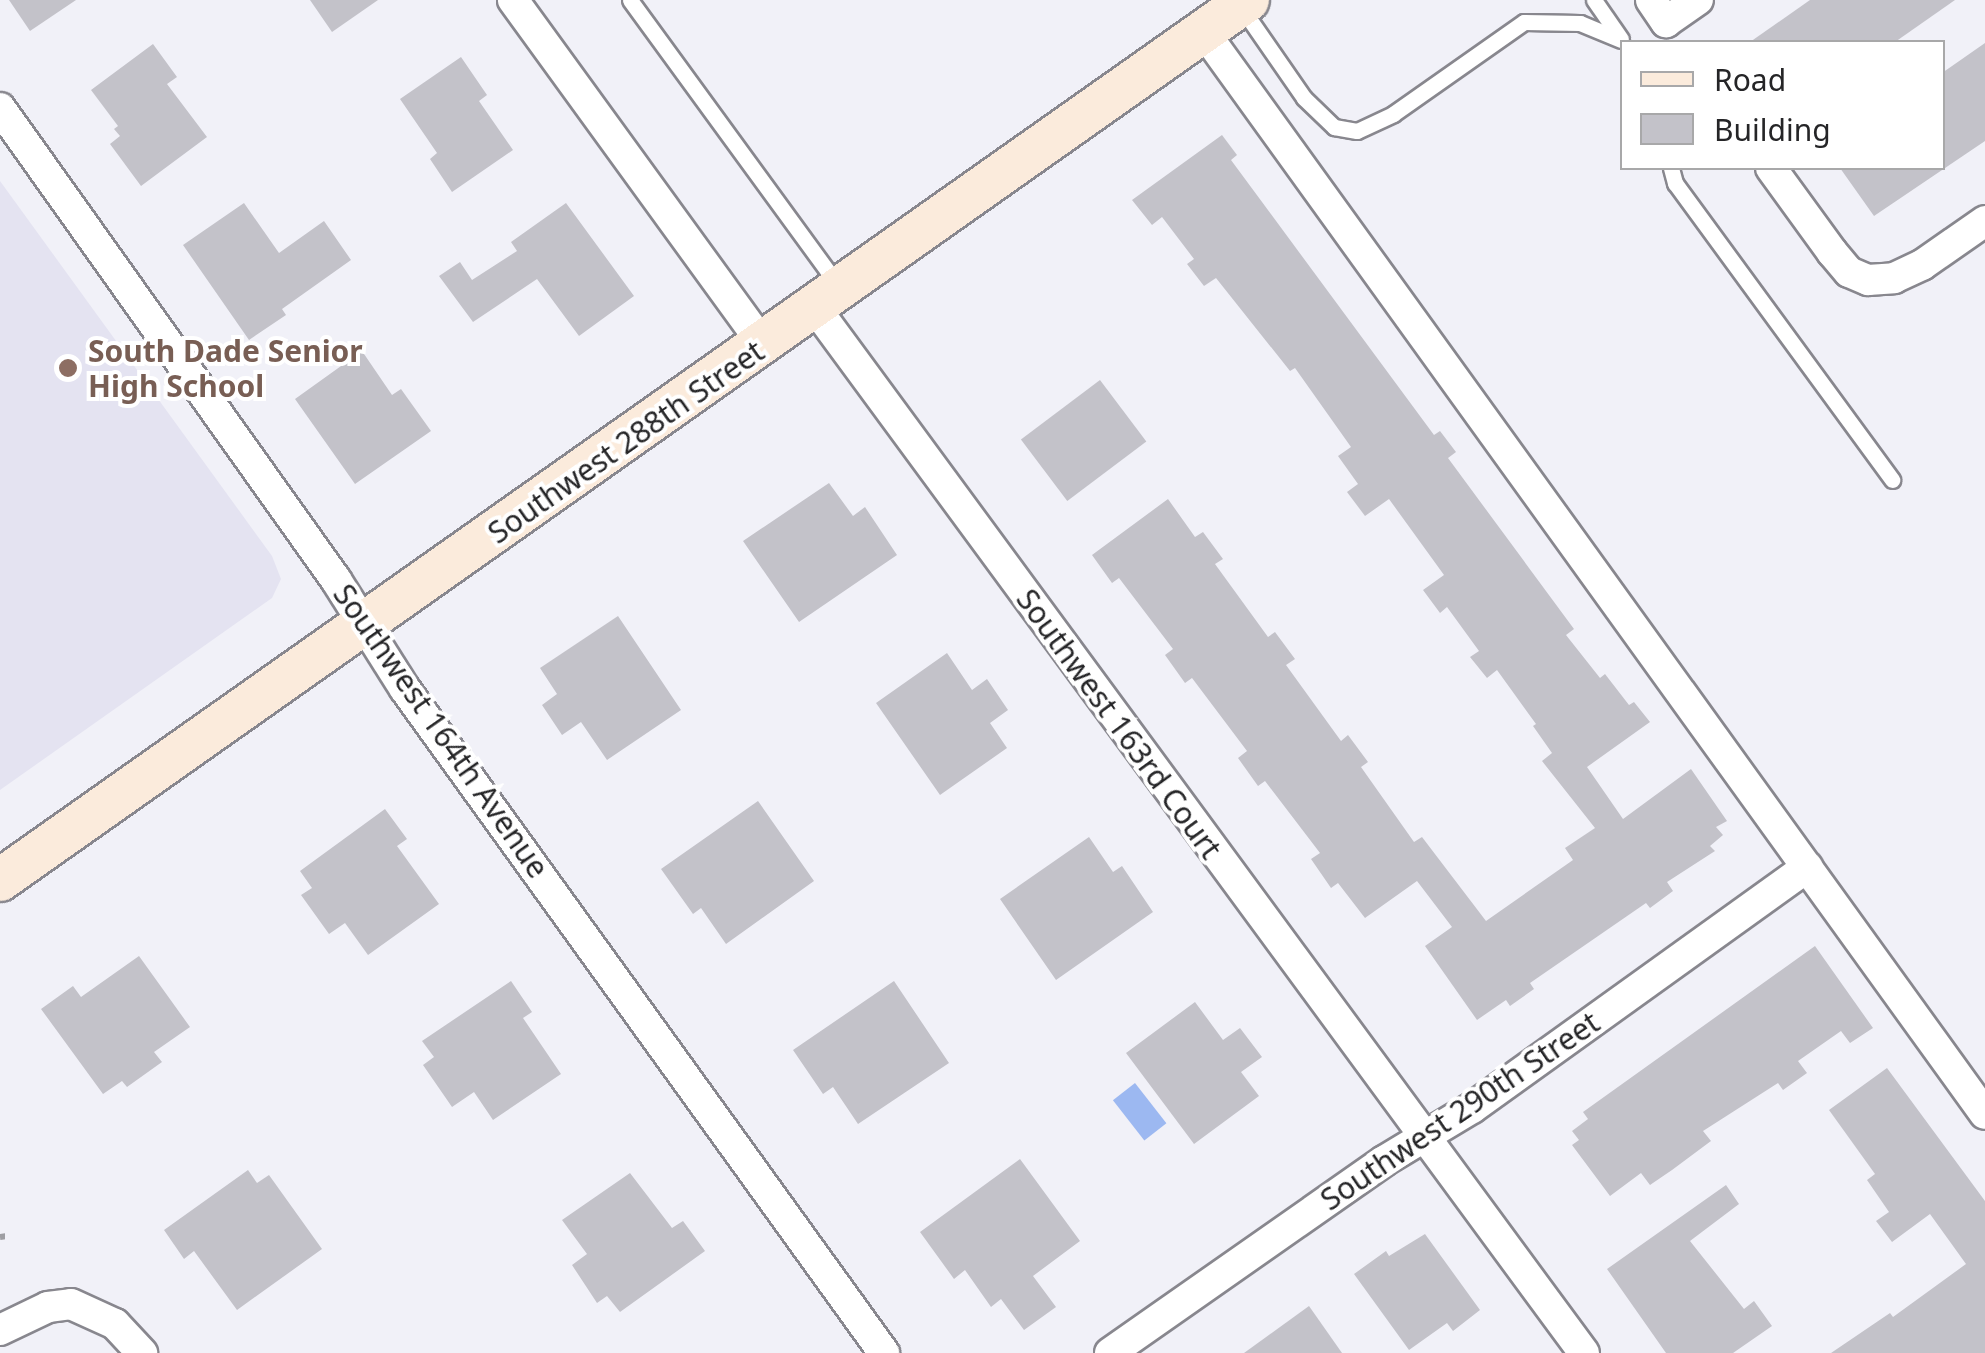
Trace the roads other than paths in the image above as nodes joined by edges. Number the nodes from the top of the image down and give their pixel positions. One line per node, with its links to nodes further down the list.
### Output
1 (513, 0): 15 (street)
2 (630, 0): 14 (lane)
3 (1594, 0): 9 (lane)
4 (1698, 0): 6 (street)
5 (1244, 3): 7 (street, Southwest 288th Street); 8 (lane)
6 (1666, 21)
7 (1204, 32): 14 (street, Southwest 288th Street); 18 (street)
8 (1621, 40)
9 (1622, 40)
10 (0, 108): 17 (street, Southwest 164th Avenue)
11 (1672, 170): 16 (lane)
12 (1772, 170): 13 (street)
13 (1985, 221)
14 (829, 300): 15 (street, Southwest 288th Street); 21 (street, Southwest 163rd Court)
15 (764, 345): 17 (street, Southwest 288th Street)
16 (1892, 480)
17 (365, 626): 19 (street, Southwest 288th Street); 24 (street, Southwest 164th Avenue)
18 (1808, 867): 20 (street); 21 (street, Southwest 290th Street)
19 (0, 880)
20 (1985, 1114)
21 (1424, 1138): 25 (street, Southwest 290th Street); 26 (street, Southwest 163rd Court)
22 (0, 1330): 23 (street)
23 (142, 1353)
24 (884, 1353)
25 (1110, 1353)
26 (1584, 1353)

